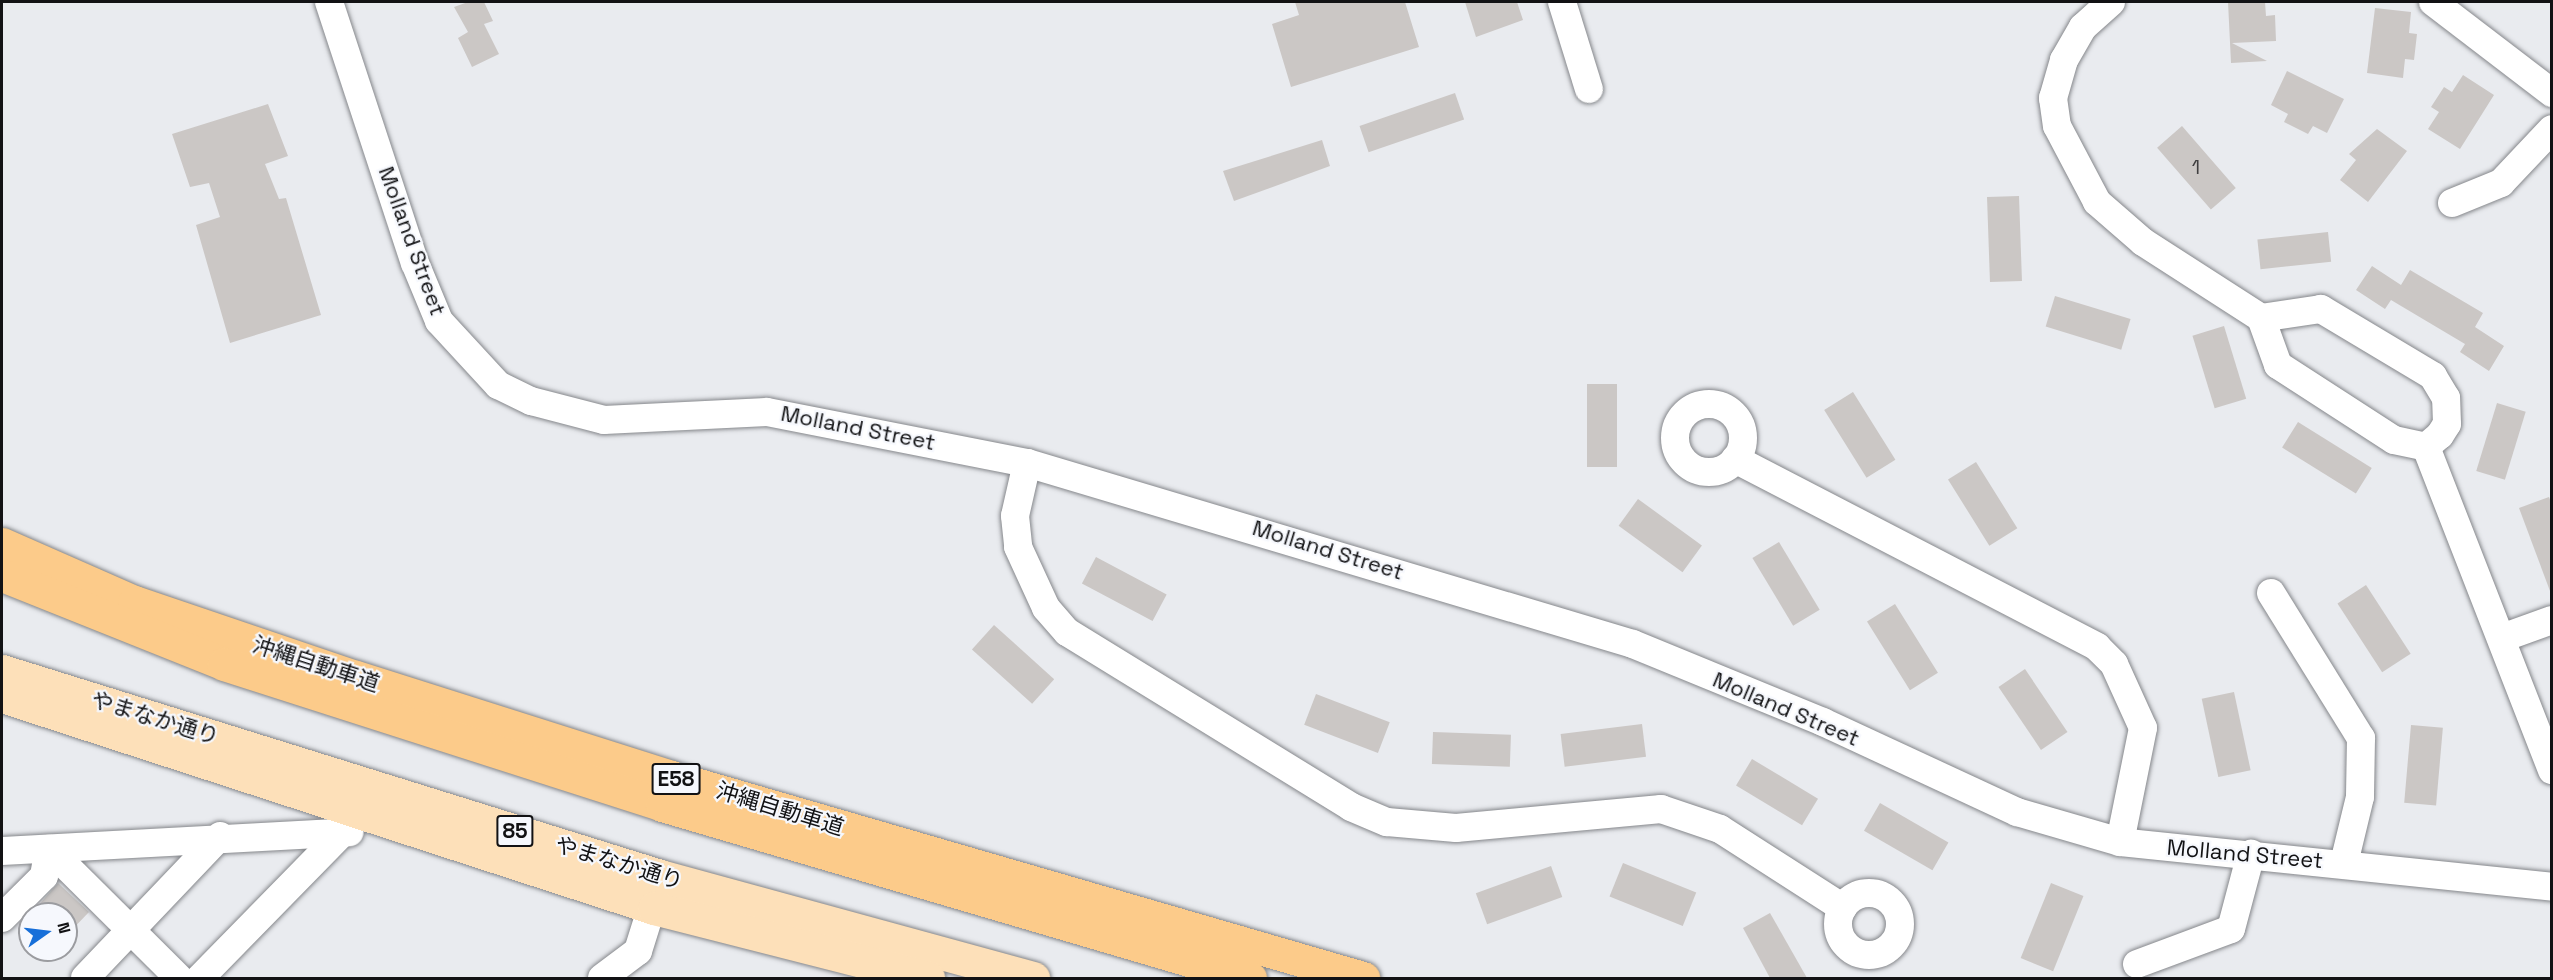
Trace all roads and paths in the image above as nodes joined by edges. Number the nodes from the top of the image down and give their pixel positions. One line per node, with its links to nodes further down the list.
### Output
1 (1562, 2): 5 (street)
2 (2111, 2): 9 (street)
3 (2433, 2): 6 (street)
4 (336, 3): 12 (street, Molland Street)
5 (1589, 89)
6 (2552, 93)
7 (2552, 129): 8 (street)
8 (2452, 203)
9 (2260, 318): 10 (street); 10 (street)
10 (2426, 447): 17 (street)
11 (1736, 459): 26 (street)
12 (1027, 463): 26 (street, Molland Street); 34 (street)
13 (2, 544): 45 (highway, 沖縄自動車道 / E58)
14 (2, 574): 44 (highway, 沖縄自動車道 / E58)
15 (2271, 593): 30 (street)
16 (2552, 620): 17 (street)
17 (2502, 638): 23 (street)
18 (2, 655): 21 (main road)
19 (2, 671): 21 (main road, やまなか通り / 85)
20 (2, 696): 21 (main road, やまなか通り / 85)
21 (72, 706): 22 (main road); 24 (main road, やまなか通り / 85); 31 (main road, やまなか通り / 85)
22 (2, 708)
23 (2552, 770)
24 (353, 822): 25 (street); 33 (main road, やまなか通り / 85); 40 (street)
25 (220, 836): 27 (street); 36 (street)
26 (2120, 842): 29 (street, Molland Street)
27 (49, 849): 28 (street); 35 (street); 36 (street)
28 (2, 851)
29 (2251, 854): 30 (street, Molland Street); 37 (street)
30 (2344, 863): 32 (street, Molland Street)
31 (660, 876): 33 (street); 43 (main road, やまなか通り / 85)
32 (2552, 887)
33 (654, 908): 41 (street); 42 (main road, やまなか通り / 85)
34 (1843, 908)
35 (2, 918)
36 (131, 932): 38 (street); 39 (street)
37 (2137, 964)
38 (86, 978)
39 (179, 978)
40 (200, 978)
41 (602, 978)
42 (928, 978)
43 (1033, 978)
44 (1250, 978)
45 (1363, 978)

